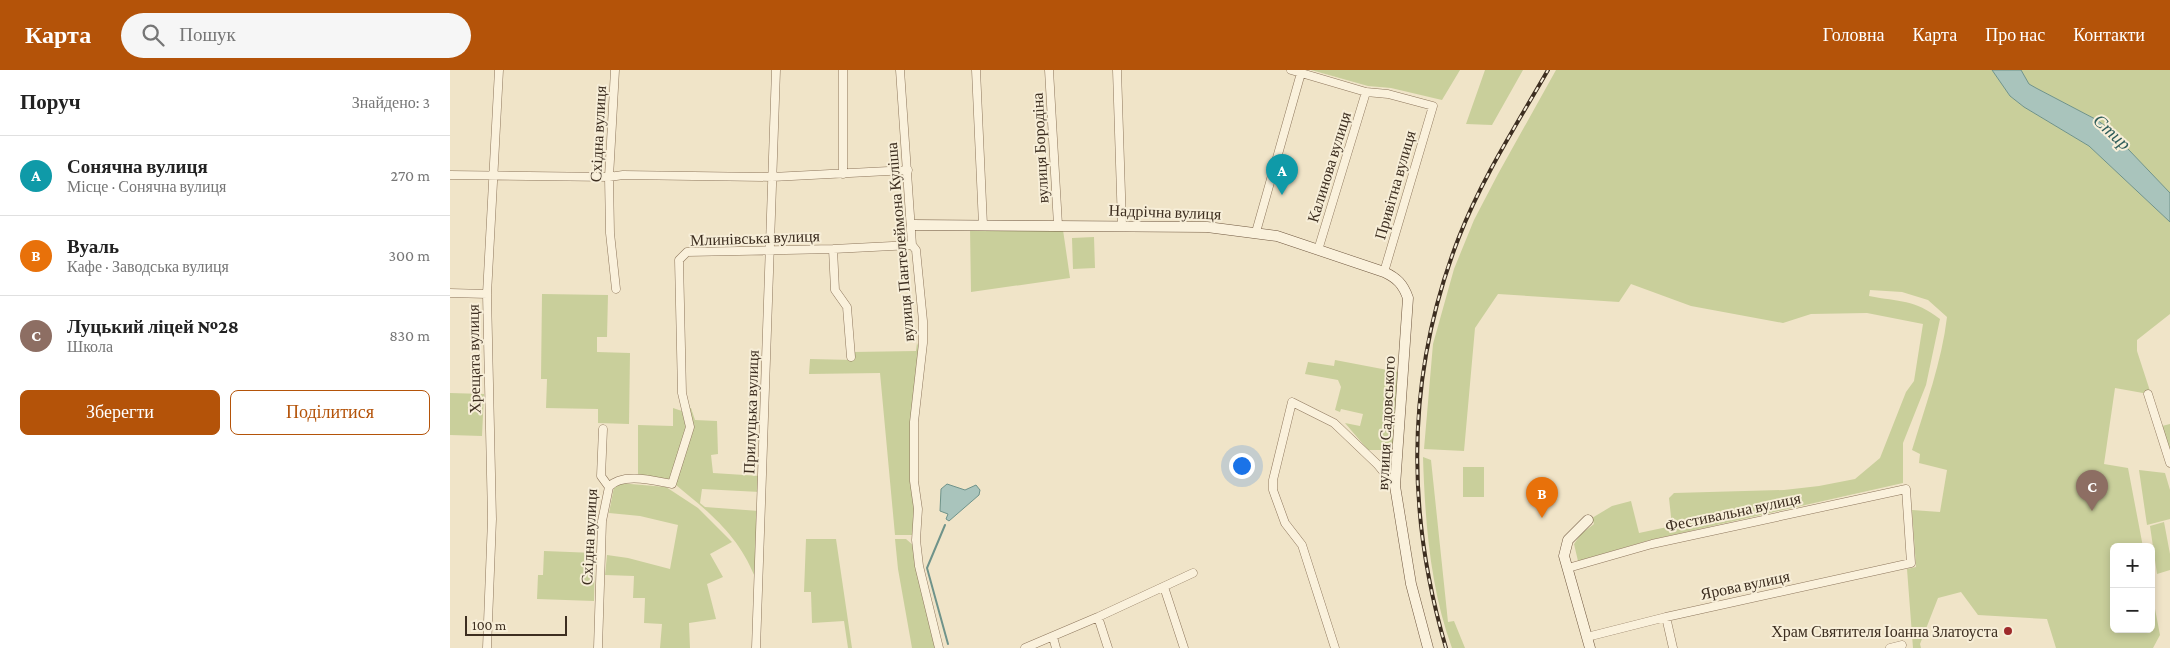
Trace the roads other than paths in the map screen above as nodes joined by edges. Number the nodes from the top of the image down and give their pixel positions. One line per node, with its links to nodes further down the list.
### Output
1 (499, 70): 15 (street, Хрещата вулиця)
2 (615, 70): 16 (street, Східна вулиця)
3 (776, 70): 17 (street, Прилуцька вулиця)
4 (843, 70): 13 (street)
5 (900, 70): 12 (street, вулиця Пантелеймона Куліша)
6 (976, 70): 19 (street)
7 (1049, 70): 20 (street, вулиця Бородіна)
8 (1117, 70): 21 (street)
9 (1291, 70): 10 (street)
10 (1301, 73): 11 (street); 22 (street)
11 (1366, 92): 26 (street, Калинова вулиця); 27 (street, Привітна вулиця)
12 (908, 170): 13 (street); 18 (street, вулиця Пантелеймона Куліша)
13 (843, 174): 17 (street)
14 (450, 175): 15 (street)
15 (493, 176): 16 (street); 31 (street, Хрещата вулиця)
16 (609, 177): 17 (street); 29 (street, Східна вулиця)
17 (772, 177): 25 (street, Прилуцька вулиця)
18 (912, 225): 19 (street, Надрічна вулиця); 23 (street, вулиця Пантелеймона Куліша)
19 (983, 225): 20 (street, Надрічна вулиця)
20 (1058, 225): 21 (street, Надрічна вулиця)
21 (1122, 225): 22 (street, Надрічна вулиця)
22 (1256, 232): 26 (street, Надрічна вулиця)
23 (912, 244): 24 (street, Млинівська вулиця); 51 (street, вулиця Пантелеймона Куліша)
24 (834, 249): 25 (street, Млинівська вулиця); 32 (street)
25 (771, 250): 37 (street, Млинівська вулиця); 50 (street, Прилуцька вулиця)
26 (1318, 250): 27 (street, Надрічна вулиця)
27 (1384, 272): 28 (street, Надрічна вулиця)
28 (1404, 287): 36 (street, вулиця Садовського)
29 (616, 289)
30 (450, 293): 31 (street)
31 (487, 294): 48 (street, Хрещата вулиця)
32 (851, 357)
33 (2148, 394): 35 (street)
34 (603, 429): 37 (street, Східна вулиця)
35 (2170, 463)
36 (1395, 486): 56 (street); 57 (street, вулиця Садовського)
37 (609, 487): 49 (street, Східна вулиця)
38 (1906, 489): 40 (street, Фестивальна вулиця); 43 (street, Ярова вулиця)
39 (1588, 520): 40 (street)
40 (1568, 568): 45 (street)
41 (1192, 572): 42 (street)
42 (1164, 587): 44 (street); 55 (street)
43 (1666, 616): 45 (street, Ярова вулиця); 59 (street)
44 (1098, 617): 46 (street); 54 (street)
45 (1587, 636): 58 (street)
46 (1053, 637): 52 (street); 53 (street)
47 (1902, 645): 60 (street)
48 (487, 648)
49 (598, 648)
50 (756, 648)
51 (939, 648)
52 (1025, 648)
53 (1056, 648)
54 (1108, 648)
55 (1184, 648)
56 (1335, 648)
57 (1428, 648)
58 (1590, 648)
59 (1673, 648)
60 (1890, 648)

